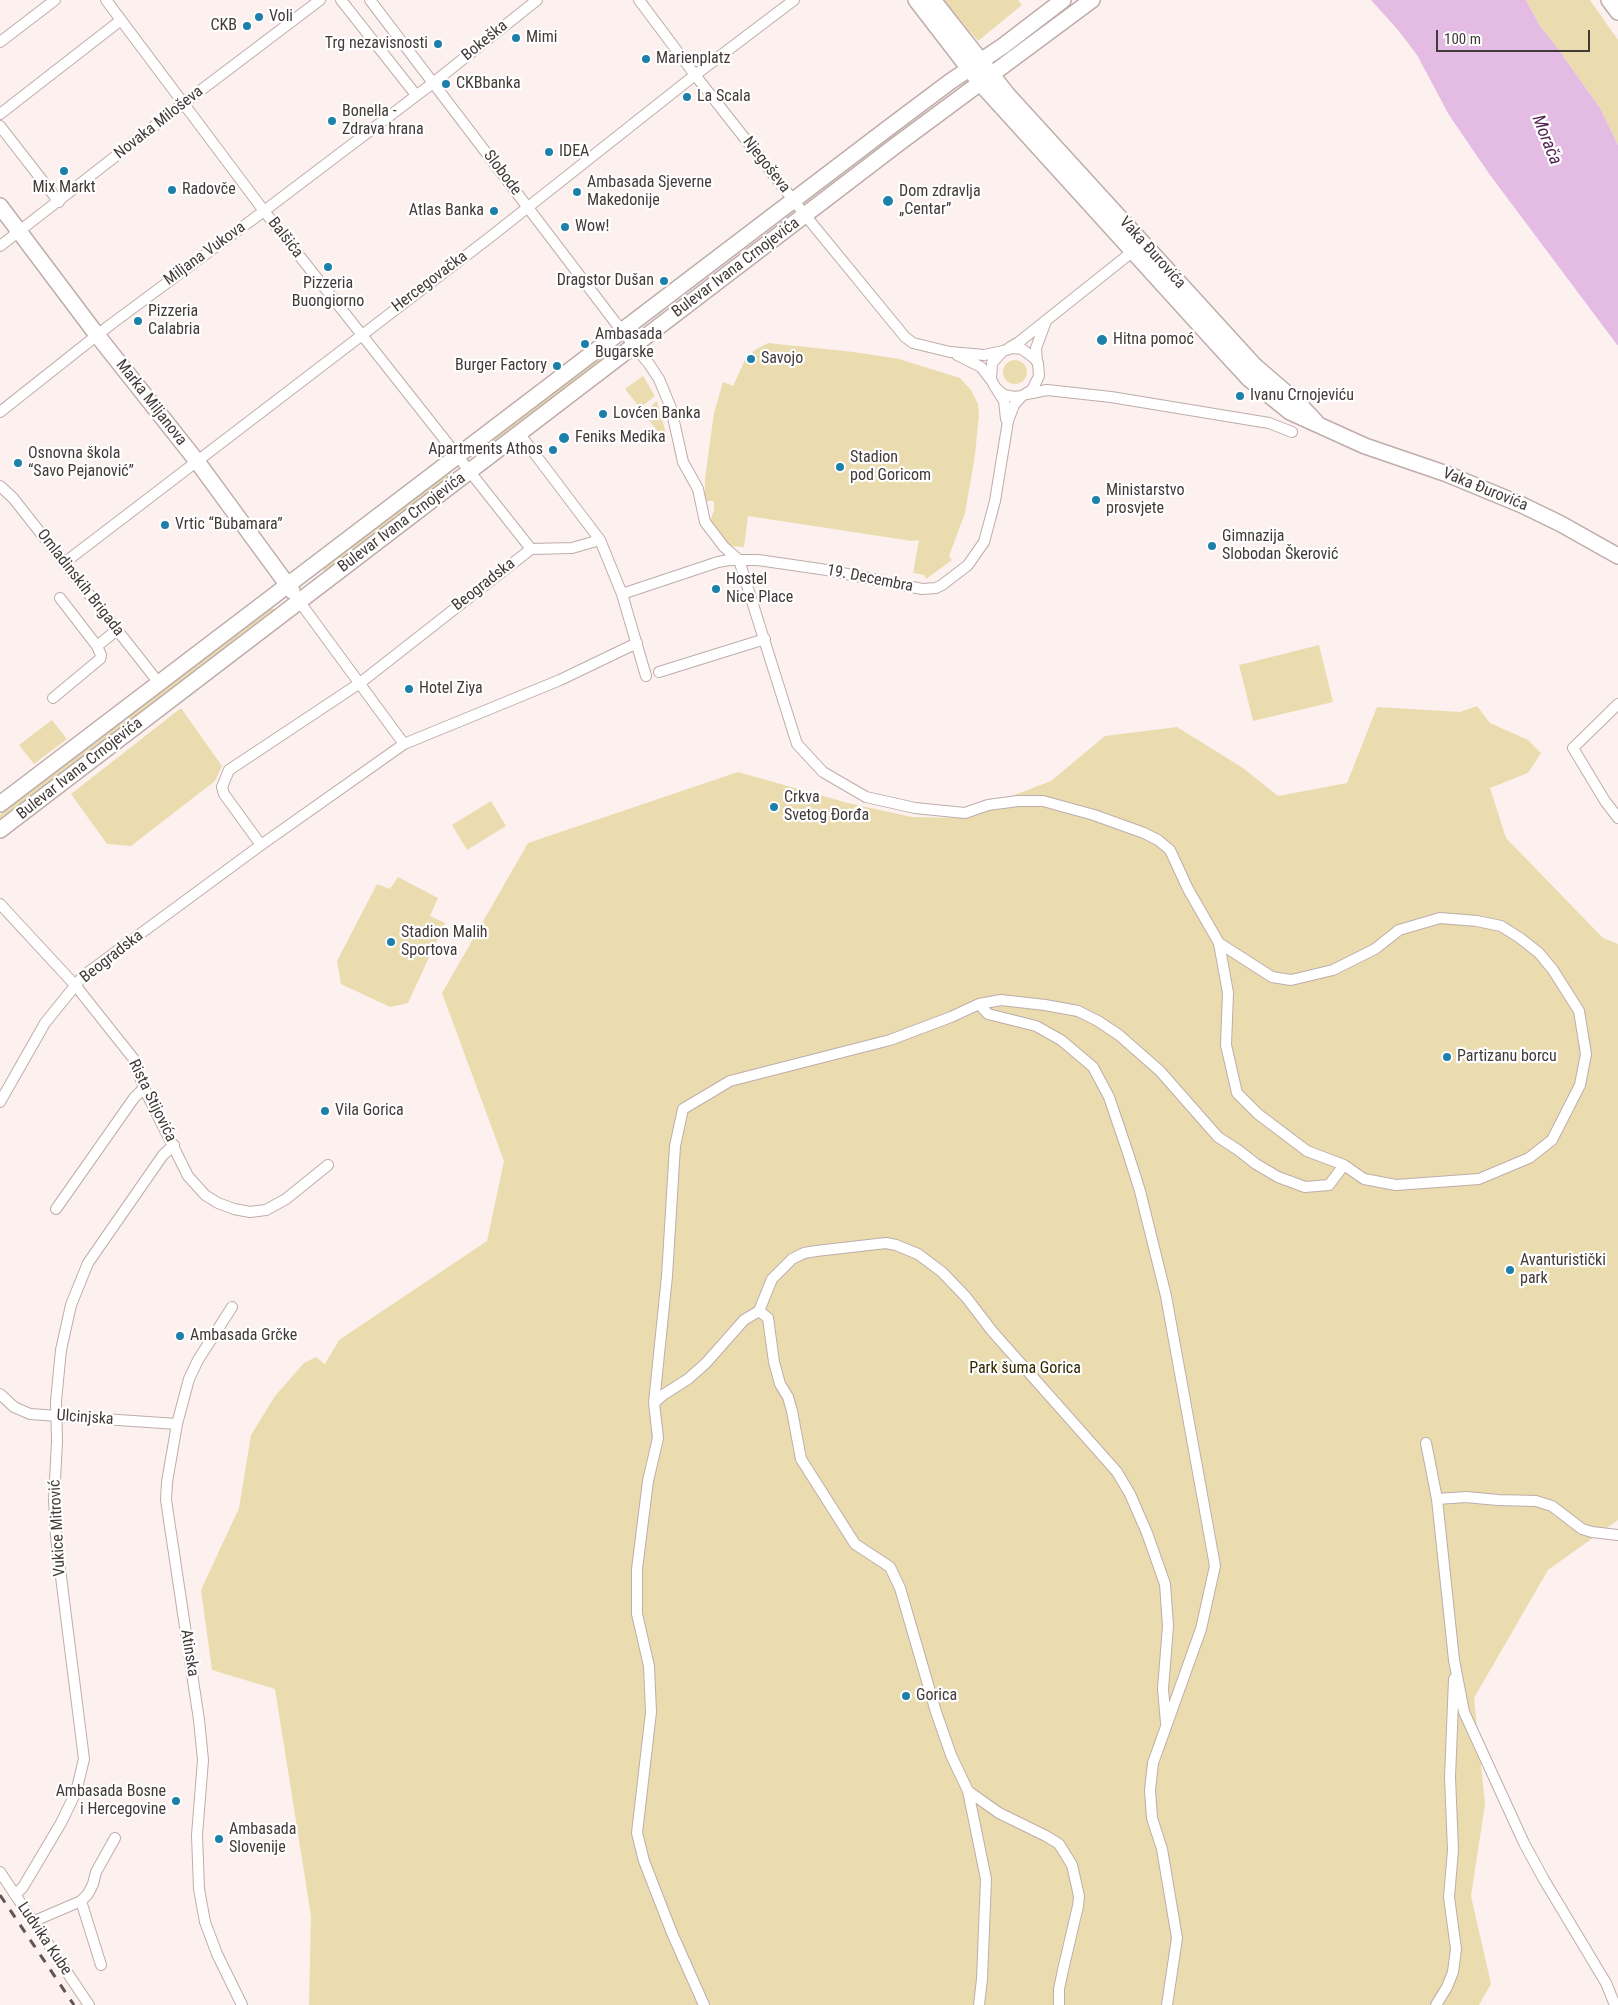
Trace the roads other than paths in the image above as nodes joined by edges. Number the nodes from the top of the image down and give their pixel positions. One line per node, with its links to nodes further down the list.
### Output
1 (54, 0): 16 (street)
2 (106, 0): 15 (street, Balšića)
3 (320, 0): 22 (street, Novaka Miloševa)
4 (341, 0): 21 (street)
5 (370, 0): 19 (street, Slobode)
6 (537, 0): 19 (street, Bokeška)
7 (639, 0): 18 (street, Njegoševa)
8 (794, 0): 18 (street, Hercegovačka)
9 (916, 0): 17 (main road)
10 (933, 0): 17 (main road)
11 (1063, 0): 17 (main road, Bulevar Ivana Crnojevića)
12 (1092, 0): 20 (main road, Bulevar Ivana Crnojevića)
13 (1609, 0): 14 (main road)
14 (1618, 12)
15 (121, 20): 22 (street, Balšića); 23 (street)
16 (0, 42)
17 (975, 66): 20 (main road, Vaka Đurovića); 25 (main road, Bulevar Ivana Crnojevića)
18 (695, 75): 25 (street, Njegoševa); 28 (street, Hercegovačka)
19 (437, 79): 21 (street, Miljana Vukova); 28 (street, Slobode)
20 (986, 79): 30 (main road, Bulevar Ivana Crnojevića); 33 (main road, Vaka Đurovića)
21 (416, 95): 29 (street, Miljana Vukova)
22 (184, 103): 26 (street, Novaka Miloševa); 29 (street, Balšića)
23 (0, 114)
24 (0, 126): 26 (street)
25 (794, 200): 30 (street, Njegoševa); 35 (main road, Bulevar Ivana Crnojevića)
26 (59, 202): 31 (street, Novaka Miloševa)
27 (0, 206): 31 (main road, Marka Miljanova)
28 (528, 207): 35 (street, Slobode); 36 (street, Hercegovačka)
29 (264, 211): 36 (street, Balšića); 37 (street, Miljana Vukova)
30 (805, 215): 38 (main road, Bulevar Ivana Crnojevića); 40 (street, Njegoševa)
31 (19, 232): 32 (street, Novaka Miloševa); 37 (main road, Marka Miljanova)
32 (0, 246)
33 (1138, 247): 34 (street, Vaka Đurovića); 55 (main road, Vaka Đurovića)
34 (1047, 320): 39 (street, Vaka Đurovića); 41 (street)
35 (622, 330): 38 (street, Slobode); 49 (main road, Bulevar Ivana Crnojevića)
36 (361, 334): 49 (street, Balšića); 50 (street, Hercegovačka)
37 (97, 335): 45 (street, Miljana Vukova); 50 (main road, Marka Miljanova)
38 (634, 346): 48 (main road, Bulevar Ivana Crnojevića); 56 (street)
39 (1005, 350): 40 (street); 41 (street); 42 (street)
40 (950, 352): 42 (street)
41 (1038, 367): 43 (street); 44 (street)
42 (995, 386): 44 (street); 46 (street, 19. Decembra)
43 (1072, 392): 44 (street); 47 (street)
44 (1024, 395): 46 (street, 19. Decembra)
45 (0, 412)
46 (1006, 427): 56 (street, 19. Decembra)
47 (1292, 432)
48 (519, 433): 51 (main road, Bulevar Ivana Crnojevića); 53 (street)
49 (457, 455): 51 (street, Balšića); 58 (main road, Bulevar Ivana Crnojevića)
50 (196, 460): 57 (street, Hercegovačka); 58 (main road, Marka Miljanova)
51 (469, 471): 54 (street, Beogradska); 61 (main road, Bulevar Ivana Crnojevića)
52 (0, 486): 57 (street, Omladinskih Brigada)
53 (600, 540): 54 (street); 59 (street)
54 (530, 549): 68 (street, Beogradska)
55 (1618, 556)
56 (739, 560): 59 (street, 19. Decembra); 63 (street)
57 (64, 563): 62 (street, Omladinskih Brigada)
58 (287, 584): 61 (main road, Marka Miljanova); 69 (main road, Bulevar Ivana Crnojevića)
59 (622, 594): 64 (street)
60 (60, 598): 65 (street)
61 (299, 600): 68 (street); 75 (main road, Bulevar Ivana Crnojevića)
62 (117, 630): 65 (street); 69 (street, Omladinskih Brigada)
63 (765, 639): 66 (street); 78 (street)
64 (637, 644): 67 (street); 72 (street, Beogradska)
65 (97, 646): 70 (street)
66 (659, 672)
67 (646, 676)
68 (360, 682): 72 (street); 76 (street, Beogradska)
69 (159, 683): 73 (main road, Bulevar Ivana Crnojevića)
70 (54, 698)
71 (1618, 704): 74 (street)
72 (404, 744): 76 (street, Beogradska)
73 (0, 804)
74 (1618, 818)
75 (0, 830)
76 (261, 845): 79 (street, Beogradska)
77 (0, 904): 79 (street, Rista Stijovića)
78 (1219, 943): 85 (street); 85 (street)
79 (75, 985): 81 (street, Rista Stijovića); 82 (street, Beogradska)
80 (979, 1004): 85 (street); 90 (street); 97 (street)
81 (144, 1088): 83 (street, Rista Stijovića); 86 (street)
82 (0, 1102)
83 (174, 1145): 84 (street, Rista Stijovića); 91 (street, Vukice Mitrović)
84 (328, 1165)
85 (1344, 1165)
86 (56, 1209)
87 (232, 1307): 92 (street, Atinska)
88 (759, 1311): 90 (street); 97 (street); 98 (street)
89 (0, 1394): 91 (street, Ulcinjska)
90 (654, 1402): 108 (street)
91 (56, 1416): 92 (street, Ulcinjska); 101 (street, Vukice Mitrović)
92 (177, 1424): 107 (street, Atinska)
93 (1426, 1443): 94 (street)
94 (1437, 1499): 95 (street); 96 (street)
95 (1618, 1535)
96 (1454, 1660): 105 (street); 114 (street)
97 (1166, 1727): 111 (street)
98 (968, 1791): 109 (street); 110 (street)
99 (115, 1838): 102 (street)
100 (0, 1872): 101 (street, Ludvika Kube)
101 (15, 1895): 103 (street, Ludvika Kube)
102 (81, 1901): 103 (street); 104 (street)
103 (34, 1923): 106 (street, Ludvika Kube)
104 (101, 1965)
105 (1443, 1994): 112 (street); 113 (street)
106 (89, 2005)
107 (242, 2005)
108 (704, 2005)
109 (979, 2005)
110 (1059, 2005)
111 (1167, 2005)
112 (1436, 2005)
113 (1442, 2005)
114 (1615, 2005)

